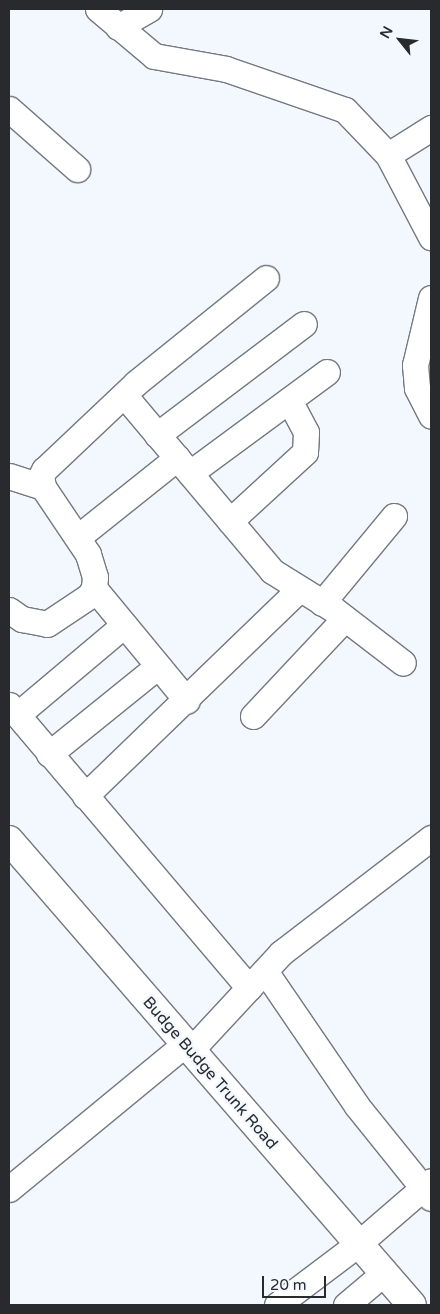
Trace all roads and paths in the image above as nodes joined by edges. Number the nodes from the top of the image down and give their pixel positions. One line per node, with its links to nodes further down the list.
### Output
1 (98, 9): 3 (street)
2 (148, 9): 3 (street)
3 (118, 27): 6 (street)
4 (9, 109): 7 (street)
5 (431, 128): 6 (street)
6 (388, 155): 8 (street)
7 (77, 168)
8 (431, 237)
9 (266, 278): 13 (street)
10 (431, 298): 15 (street)
11 (304, 324): 16 (street)
12 (327, 372): 14 (street)
13 (124, 395): 16 (street); 19 (street)
14 (289, 400): 17 (street); 21 (street)
15 (431, 416)
16 (157, 435): 17 (street)
17 (183, 466): 21 (street); 22 (street)
18 (9, 476): 19 (street)
19 (42, 487): 22 (street)
20 (394, 516): 25 (street)
21 (230, 520): 24 (street)
22 (78, 537): 23 (street)
23 (94, 588): 26 (street); 28 (street)
24 (299, 590): 25 (street); 31 (street)
25 (322, 603): 27 (street)
26 (9, 610)
27 (345, 618): 29 (street); 33 (street)
28 (124, 625): 30 (street); 32 (street)
29 (403, 663)
30 (158, 666): 31 (street); 34 (street)
31 (187, 701): 35 (street)
32 (13, 710): 34 (street)
33 (254, 716)
34 (50, 754): 35 (street)
35 (85, 796): 38 (street)
36 (431, 838): 38 (street)
37 (9, 840): 39 (main road, Budge Budge Trunk Road)
38 (257, 979): 39 (street); 41 (street)
39 (188, 1047): 40 (street); 42 (main road, Budge Budge Trunk Road)
40 (9, 1189)
41 (428, 1190): 42 (street)
42 (358, 1244): 43 (main road, Budge Budge Trunk Road); 44 (street)
43 (384, 1273): 45 (street); 46 (main road, Budge Budge Trunk Road)
44 (277, 1305)
45 (346, 1305)
46 (412, 1305)

